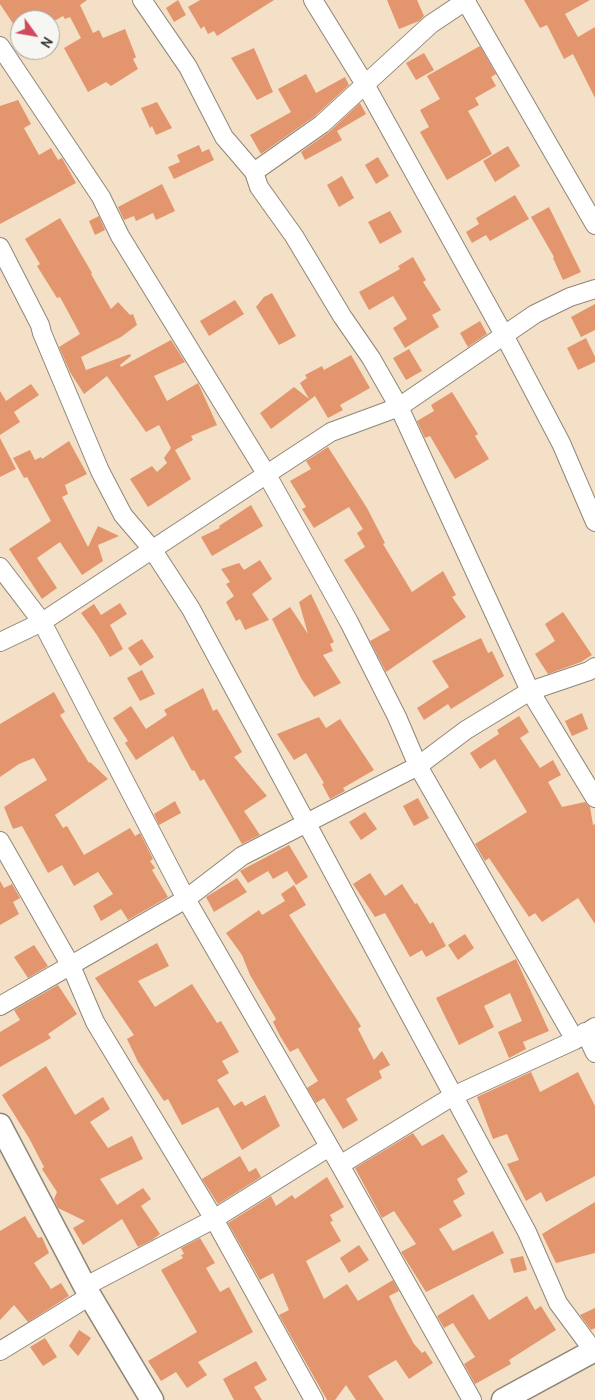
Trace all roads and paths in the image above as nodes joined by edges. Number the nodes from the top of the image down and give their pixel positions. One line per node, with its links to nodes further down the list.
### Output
1 (142, 0): 6 (street)
2 (313, 0): 5 (street)
3 (466, 0): 5 (street); 7 (street)
4 (0, 46): 12 (street)
5 (366, 86): 6 (street); 10 (street)
6 (254, 172): 11 (street)
7 (595, 225)
8 (0, 247): 14 (street)
9 (595, 289): 10 (street)
10 (504, 335): 11 (street); 13 (street)
11 (399, 407): 12 (street); 19 (street)
12 (267, 475): 14 (street); 20 (street)
13 (595, 522)
14 (152, 549): 16 (street); 22 (street)
15 (0, 567): 16 (street)
16 (42, 622): 17 (street); 24 (street)
17 (0, 642)
18 (595, 667): 19 (street)
19 (530, 692): 20 (street); 21 (street)
20 (418, 766): 22 (street); 27 (street)
21 (595, 798)
22 (305, 824): 24 (street); 29 (street)
23 (0, 841): 25 (street)
24 (186, 899): 25 (street); 31 (street)
25 (71, 966): 26 (street); 33 (street)
26 (0, 1006)
27 (585, 1033): 28 (street); 29 (street)
28 (595, 1053)
29 (454, 1096): 32 (street); 36 (street)
30 (0, 1124): 34 (street)
31 (329, 1147): 32 (street); 33 (street)
32 (340, 1165): 39 (street)
33 (214, 1220): 34 (street); 38 (street)
34 (88, 1291): 35 (street); 37 (street)
35 (0, 1351)
36 (595, 1351): 40 (street)
37 (152, 1400)
38 (314, 1400)
39 (472, 1400)
40 (503, 1400)

